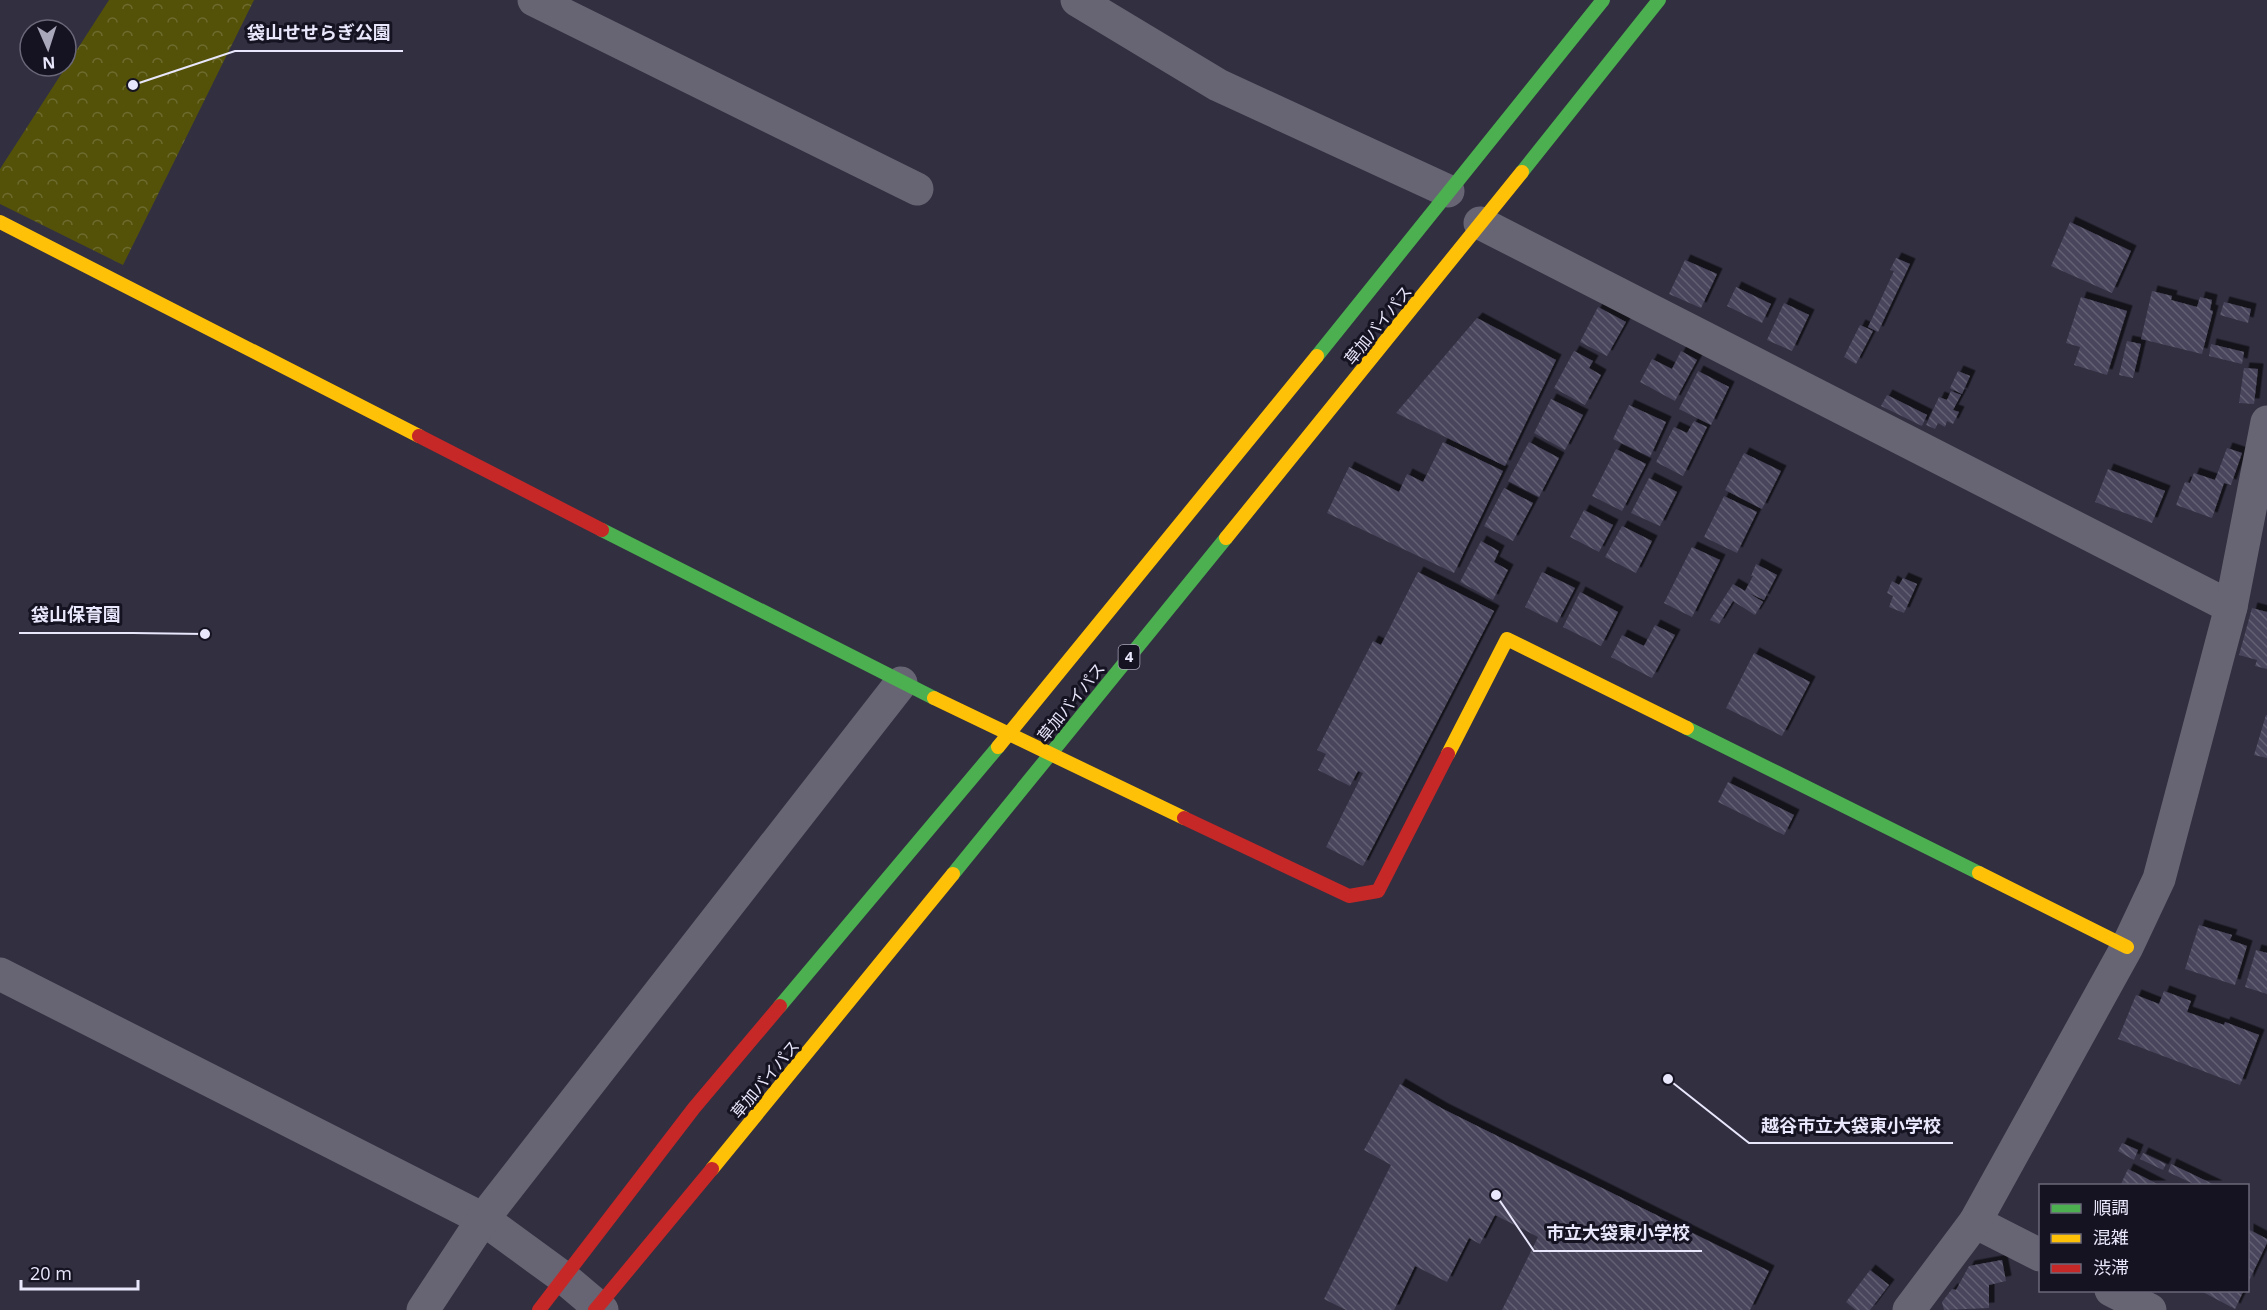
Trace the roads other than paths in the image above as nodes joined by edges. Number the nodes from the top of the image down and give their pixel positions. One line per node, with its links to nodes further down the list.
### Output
1 (534, 0): 5 (street)
2 (1077, 0): 6 (street)
3 (1603, 0): 6 (main road, 草加バイパス)
4 (1659, 0): 8 (main road, 草加バイパス / 4)
5 (917, 189)
6 (1448, 191): 12 (main road, 草加バイパス)
7 (0, 222): 11 (main road)
8 (1479, 223): 10 (street); 13 (main road, 草加バイパス / 4)
9 (2267, 422): 10 (street)
10 (2231, 607): 14 (street)
11 (901, 683): 12 (main road); 16 (street)
12 (1010, 733): 13 (main road); 19 (main road, 草加バイパス)
13 (1050, 754): 14 (main road); 21 (main road, 草加バイパス / 4)
14 (2127, 947): 17 (street)
15 (0, 974): 16 (street)
16 (483, 1219): 19 (street); 22 (street)
17 (1975, 1222): 18 (street); 24 (street)
18 (2039, 1254)
19 (564, 1278): 21 (street); 23 (main road, 草加バイパス)
20 (2115, 1292): 25 (street)
21 (598, 1309)
22 (423, 1310)
23 (539, 1310)
24 (1910, 1310)
25 (2150, 1310)

